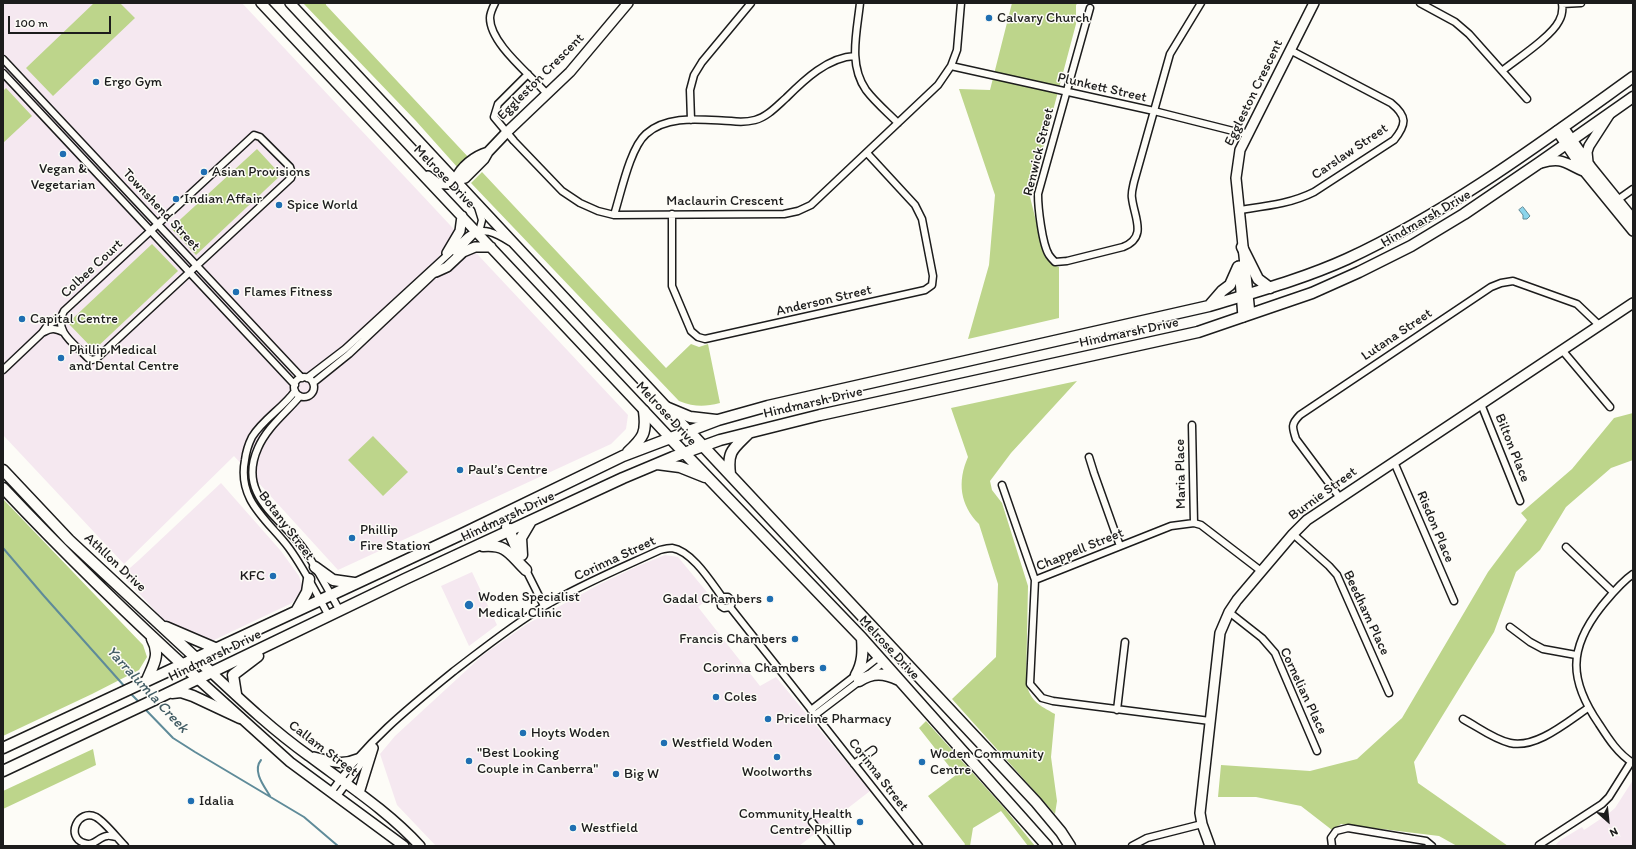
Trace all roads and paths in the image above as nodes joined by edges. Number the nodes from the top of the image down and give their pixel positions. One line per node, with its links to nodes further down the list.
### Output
1 (261, 3): 37 (street, Melrose Drive)
2 (290, 3): 38 (street, Melrose Drive)
3 (628, 3): 23 (street, Eggleston Crescent)
4 (751, 3): 28 (street)
5 (860, 3): 15 (street)
6 (961, 3): 17 (street, Maclaurin Crescent)
7 (1200, 3): 26 (street)
8 (1314, 3): 14 (street, Eggleston Crescent)
9 (1420, 3): 18 (street)
10 (1581, 3): 12 (street)
11 (493, 4): 20 (street)
12 (1562, 4): 18 (street)
13 (1090, 8): 22 (street)
14 (1290, 50): 32 (street, Eggleston Crescent); 43 (street, Carslaw Street)
15 (855, 56): 28 (street); 29 (street)
16 (3, 59): 48 (street, Townshend Street)
17 (951, 66): 22 (street, Plunkett Street); 29 (street, Maclaurin Crescent)
18 (1502, 71): 25 (street)
19 (3, 73): 50 (street, Townshend Street)
20 (528, 74): 23 (street); 31 (street, Maclaurin Crescent)
21 (1633, 77): 30 (main road, Hindmarsh Drive)
22 (1066, 92): 26 (street, Plunkett Street); 26 (street, Renwick Street)
23 (547, 94): 31 (street, Eggleston Crescent)
24 (1633, 97): 27 (main road, Hindmarsh Drive)
25 (1527, 99)
26 (1154, 112): 32 (street, Plunkett Street)
27 (1609, 114): 33 (main road, Hindmarsh Drive); 36 (street)
28 (691, 120): 44 (street)
29 (898, 123): 34 (street, Maclaurin Crescent)
30 (1560, 129): 33 (street); 60 (main road, Hindmarsh Drive)
31 (507, 132): 38 (street, Eggleston Crescent); 44 (street, Maclaurin Crescent)
32 (1247, 133): 43 (street, Eggleston Crescent)
33 (1569, 142): 35 (main road, Hindmarsh Drive); 36 (street)
34 (866, 153): 45 (street, Maclaurin Crescent); 45 (street, Anderson Street)
35 (1539, 163): 36 (street); 64 (main road, Hindmarsh Drive)
36 (1588, 169): 41 (street)
37 (418, 171): 38 (street); 42 (street, Melrose Drive)
38 (452, 182): 40 (street, Melrose Drive); 42 (street)
39 (1633, 189): 41 (street)
40 (476, 201): 51 (street); 52 (street, Melrose Drive)
41 (1615, 202): 47 (street); 49 (street)
42 (452, 207): 46 (street, Melrose Drive)
43 (1239, 210): 54 (street, Eggleston Crescent)
44 (614, 214): 45 (street, Maclaurin Crescent)
45 (672, 214)
46 (462, 216): 51 (street, Melrose Drive); 55 (street)
47 (1633, 219)
48 (158, 224): 50 (street, Colbee Court); 56 (street, Townshend Street); 56 (street, Colbee Court)
49 (1633, 230)
50 (151, 231): 59 (street, Townshend Street); 65 (street, Colbee Court)
51 (477, 232): 52 (street); 53 (street, Melrose Drive); 55 (street); 58 (street)
52 (516, 246): 75 (street, Melrose Drive)
53 (491, 247): 58 (street); 77 (street, Melrose Drive)
54 (1242, 247): 57 (street, Eggleston Crescent); 60 (main road); 61 (street, Eggleston Crescent)
55 (448, 253): 71 (street)
56 (197, 266): 59 (street, Colbee Court); 71 (street, Townshend Street)
57 (1238, 267): 61 (street, Eggleston Crescent); 63 (main road)
58 (436, 272): 72 (street)
59 (190, 273): 67 (street, Colbee Court); 73 (street, Townshend Street)
60 (1270, 288): 61 (main road, Hindmarsh Drive)
61 (1244, 296): 63 (main road, Hindmarsh Drive); 64 (street, Eggleston Crescent)
62 (1633, 303): 66 (street, Burnie Street)
63 (1209, 306): 78 (main road, Hindmarsh Drive)
64 (1246, 316): 81 (main road, Hindmarsh Drive)
65 (61, 317): 67 (street, Colbee Court); 68 (street)
66 (1599, 325): 69 (street, Burnie Street); 94 (street, Lutana Street)
67 (63, 332): 68 (street)
68 (42, 333): 70 (street)
69 (1562, 350): 74 (street, Burnie Street); 76 (street)
70 (3, 370)
71 (304, 378): 72 (street); 73 (street)
72 (313, 383): 73 (street)
73 (297, 390): 106 (street, Botany Street); 110 (street, Botany Street)
74 (1481, 404): 87 (street, Burnie Street); 95 (street, Bilton Place)
75 (666, 407): 78 (main road); 80 (street, Melrose Drive)
76 (1610, 407)
77 (644, 411): 82 (street, Melrose Drive); 85 (main road)
78 (718, 420): 80 (main road, Hindmarsh Drive)
79 (1192, 424): 99 (street, Maria Place)
80 (689, 431): 82 (main road, Hindmarsh Drive); 83 (main road, Melrose Drive)
81 (750, 432): 83 (main road, Hindmarsh Drive); 90 (main road)
82 (670, 438): 84 (main road, Melrose Drive); 85 (main road, Hindmarsh Drive)
83 (704, 446): 84 (main road, Hindmarsh Drive); 90 (main road, Melrose Drive)
84 (684, 454): 88 (main road, Hindmarsh Drive); 91 (main road, Melrose Drive)
85 (623, 456): 96 (main road, Hindmarsh Drive)
86 (1089, 456): 103 (street)
87 (1394, 462): 94 (street, Burnie Street); 116 (street, Risdon Place)
88 (656, 464): 91 (main road); 98 (main road, Hindmarsh Drive)
89 (3, 470): 124 (main road, Athllon Drive)
90 (730, 474): 118 (main road, Melrose Drive)
91 (707, 478): 122 (main road, Melrose Drive)
92 (1002, 485): 111 (street)
93 (3, 488): 127 (main road, Athllon Drive)
94 (1340, 498): 101 (street, Burnie Street)
95 (1520, 501)
96 (515, 508): 97 (main road, Hindmarsh Drive); 100 (street)
97 (493, 519): 100 (street); 112 (main road, Hindmarsh Drive)
98 (532, 521): 100 (main road, Hindmarsh Drive); 105 (main road)
99 (1194, 523): 103 (street, Chappell Street); 108 (street)
100 (508, 529): 102 (main road, Hindmarsh Drive); 105 (street); 107 (street)
101 (1293, 534): 108 (street, Burnie Street); 141 (street, Beedham Place)
102 (477, 546): 107 (main road); 120 (main road, Hindmarsh Drive)
103 (1120, 546): 111 (street, Chappell Street)
104 (1566, 546): 113 (street)
105 (522, 555): 107 (street)
106 (315, 567): 112 (main road); 114 (street, Botany Street)
107 (526, 570): 117 (street)
108 (1262, 571): 121 (street, Burnie Street)
109 (1633, 574): 113 (street)
110 (309, 579): 115 (street, Botany Street); 119 (main road)
111 (1035, 580): 146 (street, Chappell Street)
112 (354, 583): 114 (main road, Hindmarsh Drive)
113 (1613, 592): 132 (street)
114 (331, 594): 115 (main road, Hindmarsh Drive); 120 (street, Botany Street)
115 (320, 599): 119 (main road, Hindmarsh Drive); 123 (street, Botany Street)
116 (1454, 601)
117 (544, 606): 145 (street, Corinna Street); 151 (street, Corinna Street)
118 (855, 609): 122 (main road); 126 (main road); 131 (main road, Melrose Drive)
119 (297, 610): 130 (main road, Hindmarsh Drive)
120 (340, 611): 123 (main road, Hindmarsh Drive)
121 (1229, 612): 150 (street, Burnie Street); 155 (street, Cornelian Place)
122 (838, 613): 126 (main road, Melrose Drive)
123 (329, 616): 128 (main road, Hindmarsh Drive)
124 (160, 625): 130 (main road); 133 (main road, Athllon Drive)
125 (1510, 627): 132 (street)
126 (858, 634): 134 (main road, Melrose Drive); 137 (main road)
127 (150, 636): 135 (main road, Athllon Drive); 139 (main road)
128 (280, 640): 136 (main road, Hindmarsh Drive); 143 (main road)
129 (1125, 642): 146 (street)
130 (215, 648): 133 (main road, Hindmarsh Drive)
131 (893, 650): 134 (main road); 176 (main road, Melrose Drive)
132 (1576, 655): 144 (street)
133 (196, 657): 135 (main road, Hindmarsh Drive); 136 (main road, Athllon Drive)
134 (882, 660): 137 (street); 140 (main road, Melrose Drive)
135 (181, 664): 138 (main road, Athllon Drive); 139 (main road, Hindmarsh Drive)
136 (212, 673): 138 (main road, Hindmarsh Drive); 143 (street, Callam Street)
137 (858, 678): 140 (main road); 145 (street); 147 (street)
138 (198, 679): 142 (main road, Hindmarsh Drive); 148 (street, Callam Street)
139 (144, 682): 152 (main road, Hindmarsh Drive)
140 (902, 682): 166 (main road, Melrose Drive)
141 (1389, 693)
142 (167, 694): 148 (main road); 160 (main road, Hindmarsh Drive)
143 (236, 694): 156 (street, Callam Street)
144 (1588, 708): 149 (street); 158 (street)
145 (811, 710): 147 (street, Corinna Street)
146 (1118, 710): 150 (street, Chappell Street)
147 (815, 715): 159 (street, Corinna Street)
148 (240, 718): 163 (street, Callam Street)
149 (1463, 719)
150 (1210, 721): 165 (street, Burnie Street)
151 (378, 737): 153 (street, Corinna Street); 157 (street, Corinna Street)
152 (3, 748)
153 (373, 748): 161 (street, Corinna Street); 162 (street)
154 (873, 750): 159 (street)
155 (1317, 751)
156 (309, 756): 157 (street); 161 (street, Callam Street)
157 (357, 759): 161 (street, Corinna Street)
158 (1632, 762): 168 (street)
159 (854, 764): 173 (street, Corinna Street)
160 (3, 771)
161 (343, 781): 162 (street, Callam Street); 163 (street, Corinna Street)
162 (359, 793): 171 (street, Callam Street)
163 (334, 794): 170 (street, Callam Street)
164 (812, 822): 172 (street)
165 (1202, 824): 177 (street); 178 (street, Burnie Street)
166 (1038, 835): 174 (main road); 175 (main road, Melrose Drive)
167 (116, 837): 167 (street); 169 (street)
168 (1539, 845)
169 (125, 846)
170 (404, 846)
171 (420, 846)
172 (831, 846)
173 (919, 846)
174 (1044, 846)
175 (1047, 846)
176 (1070, 846)
177 (1132, 846)
178 (1210, 846)
179 (1332, 846): 180 (street)
180 (1432, 846)

